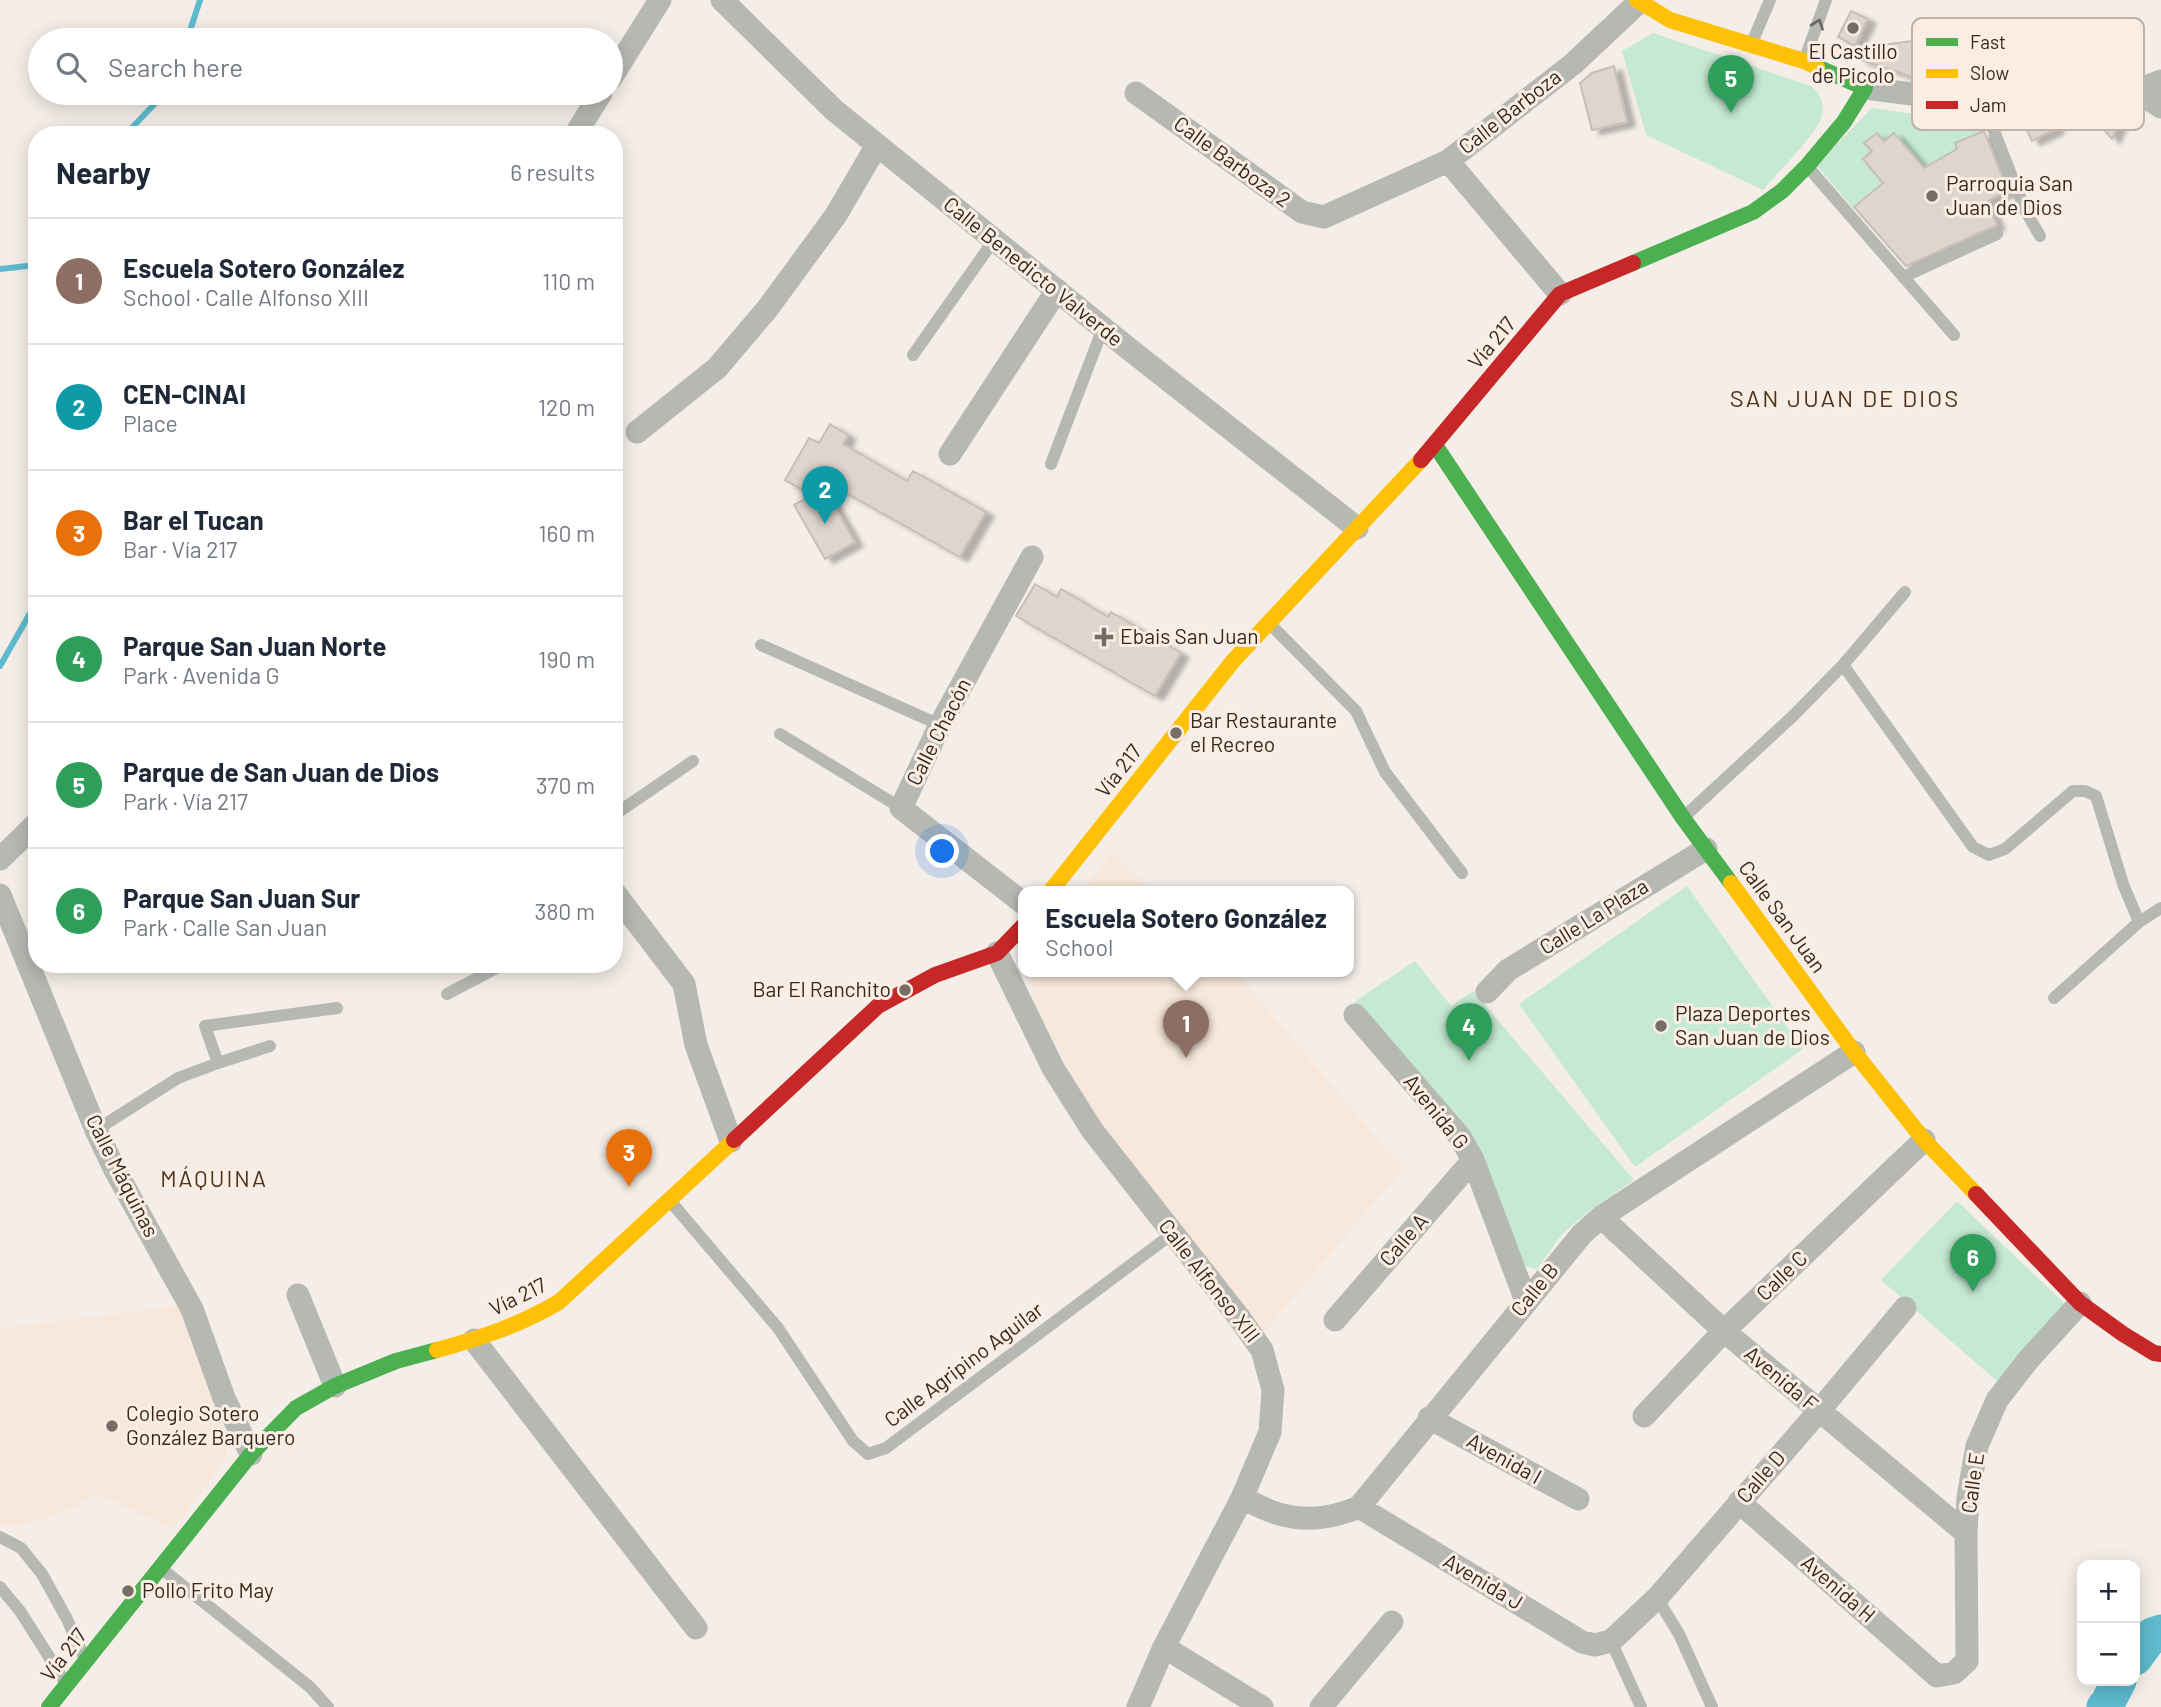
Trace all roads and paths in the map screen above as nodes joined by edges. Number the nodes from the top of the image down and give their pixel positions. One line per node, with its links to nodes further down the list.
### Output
1 (660, 0): 7 (street)
2 (722, 0): 19 (street, Calle Benedicto Valverde)
3 (1770, 0): 6 (lane)
4 (1826, 0): 8 (lane, one-way to 4)
5 (1638, 1): 6 (main road); 20 (street, Calle Barboza)
6 (1751, 45): 8 (main road)
7 (623, 59)
8 (1804, 61): 10 (main road)
9 (2161, 82): 11 (street)
10 (1865, 88): 13 (street); 21 (main road, Vía 217)
11 (2144, 88)
12 (1136, 93): 20 (street, Calle Barboza 2)
13 (1912, 94)
14 (2144, 96): 16 (street)
15 (594, 105): 17 (street)
16 (2161, 107)
17 (581, 126)
18 (1994, 130): 23 (lane)
19 (877, 145): 24 (street, Calle Benedicto Valverde); 31 (street)
20 (1448, 161): 27 (street, Calle Barboza)
21 (1807, 166): 25 (lane); 27 (main road, Vía 217)
22 (1997, 234): 25 (lane)
23 (2040, 236)
24 (995, 240): 26 (street, Calle Benedicto Valverde); 30 (lane)
25 (1903, 277): 29 (lane)
26 (1057, 290): 28 (street, Calle Benedicto Valverde); 33 (street)
27 (1560, 294): 32 (main road, Vía 217)
28 (1103, 328): 34 (lane); 35 (street, Calle Benedicto Valverde)
29 (1954, 335)
30 (913, 355)
31 (638, 432)
32 (1435, 445): 35 (main road, Vía 217); 46 (main road, Calle San Juan)
33 (950, 454)
34 (1051, 464)
35 (1357, 528): 38 (main road, Vía 217)
36 (1032, 557): 41 (street, Calle Chacón)
37 (1905, 592): 40 (lane)
38 (1268, 622): 50 (lane); 51 (main road, Vía 217)
39 (761, 645): 41 (lane)
40 (1843, 665): 46 (lane); 56 (lane)
41 (940, 725): 44 (street, Calle Chacón)
42 (780, 734): 44 (lane)
43 (693, 761): 45 (lane)
44 (901, 808): 53 (street, Calle Chacón)
45 (623, 809)
46 (1682, 818): 48 (main road, Calle San Juan)
47 (28, 832): 49 (street)
48 (1706, 849): 62 (street, Calle La Plaza); 68 (main road, Calle San Juan)
49 (0, 859)
50 (1462, 873)
51 (1055, 886)
52 (0, 895): 59 (street, Calle Máquinas)
53 (1018, 899)
54 (623, 906): 72 (street)
55 (2161, 908): 56 (lane)
56 (2139, 922): 64 (lane)
57 (1018, 931): 58 (main road, Vía 217)
58 (997, 953): 72 (main road, Vía 217); 76 (street, Calle Alfonso XIII)
59 (28, 964)
60 (32, 973): 70 (street, Calle Máquinas)
61 (487, 973): 63 (lane)
62 (1487, 992)
63 (447, 994)
64 (2054, 998)
65 (337, 1008): 69 (lane)
66 (1355, 1015): 73 (street, Avenida G)
67 (270, 1046): 69 (lane)
68 (1854, 1052): 71 (main road, Calle San Juan); 75 (street, Calle B)
69 (218, 1063): 70 (lane)
70 (96, 1130): 89 (street, Calle Máquinas)
71 (1923, 1140): 79 (main road, Calle San Juan); 82 (street, Calle C)
72 (731, 1141): 74 (main road, Vía 217)
73 (1473, 1160): 78 (street, Avenida G); 81 (street, Calle A)
74 (668, 1199): 76 (lane, Calle Agripino Aguilar); 83 (main road, Vía 217)
75 (1601, 1217): 78 (street, Calle B); 82 (street, Avenida F)
76 (1172, 1234): 90 (street, Calle Alfonso XIII)
77 (298, 1294): 85 (street)
78 (1527, 1301): 88 (street, Calle B)
79 (2080, 1303): 84 (main road, Calle San Juan); 94 (street, Calle E)
80 (1905, 1308): 86 (street, Calle D)
81 (1335, 1320)
82 (1724, 1331): 86 (street, Avenida F); 87 (street, Calle C)
83 (474, 1340): 85 (main road, Vía 217); 100 (street)
84 (2161, 1354)
85 (335, 1386): 89 (main road, Vía 217)
86 (1819, 1411): 92 (street, Calle D); 94 (street, Avenida F)
87 (1644, 1416)
88 (1429, 1418): 91 (street, Avenida I); 93 (street, Calle B)
89 (251, 1454): 96 (main road, Vía 217)
90 (1242, 1499): 93 (street); 102 (street, Calle Alfonso XIII)
91 (1578, 1499)
92 (1739, 1502): 98 (street, Calle D); 104 (street, Avenida H)
93 (1359, 1507): 101 (street, Avenida J)
94 (1966, 1533): 104 (street, Calle E)
95 (0, 1537): 103 (lane)
96 (160, 1568): 103 (main road, Vía 217); 107 (lane)
97 (0, 1587): 105 (lane)
98 (1657, 1598): 101 (street, Calle D); 112 (lane)
99 (1392, 1622): 110 (street)
100 (696, 1628)
101 (1611, 1641): 111 (lane)
102 (1164, 1647): 108 (street, Calle Alfonso XIII); 109 (street)
103 (86, 1662): 105 (main road, Vía 217)
104 (1937, 1676)
105 (67, 1686): 106 (main road, Vía 217)
106 (50, 1707)
107 (328, 1707)
108 (1138, 1707)
109 (1262, 1707)
110 (1321, 1707)
111 (1641, 1707)
112 (1712, 1707)

